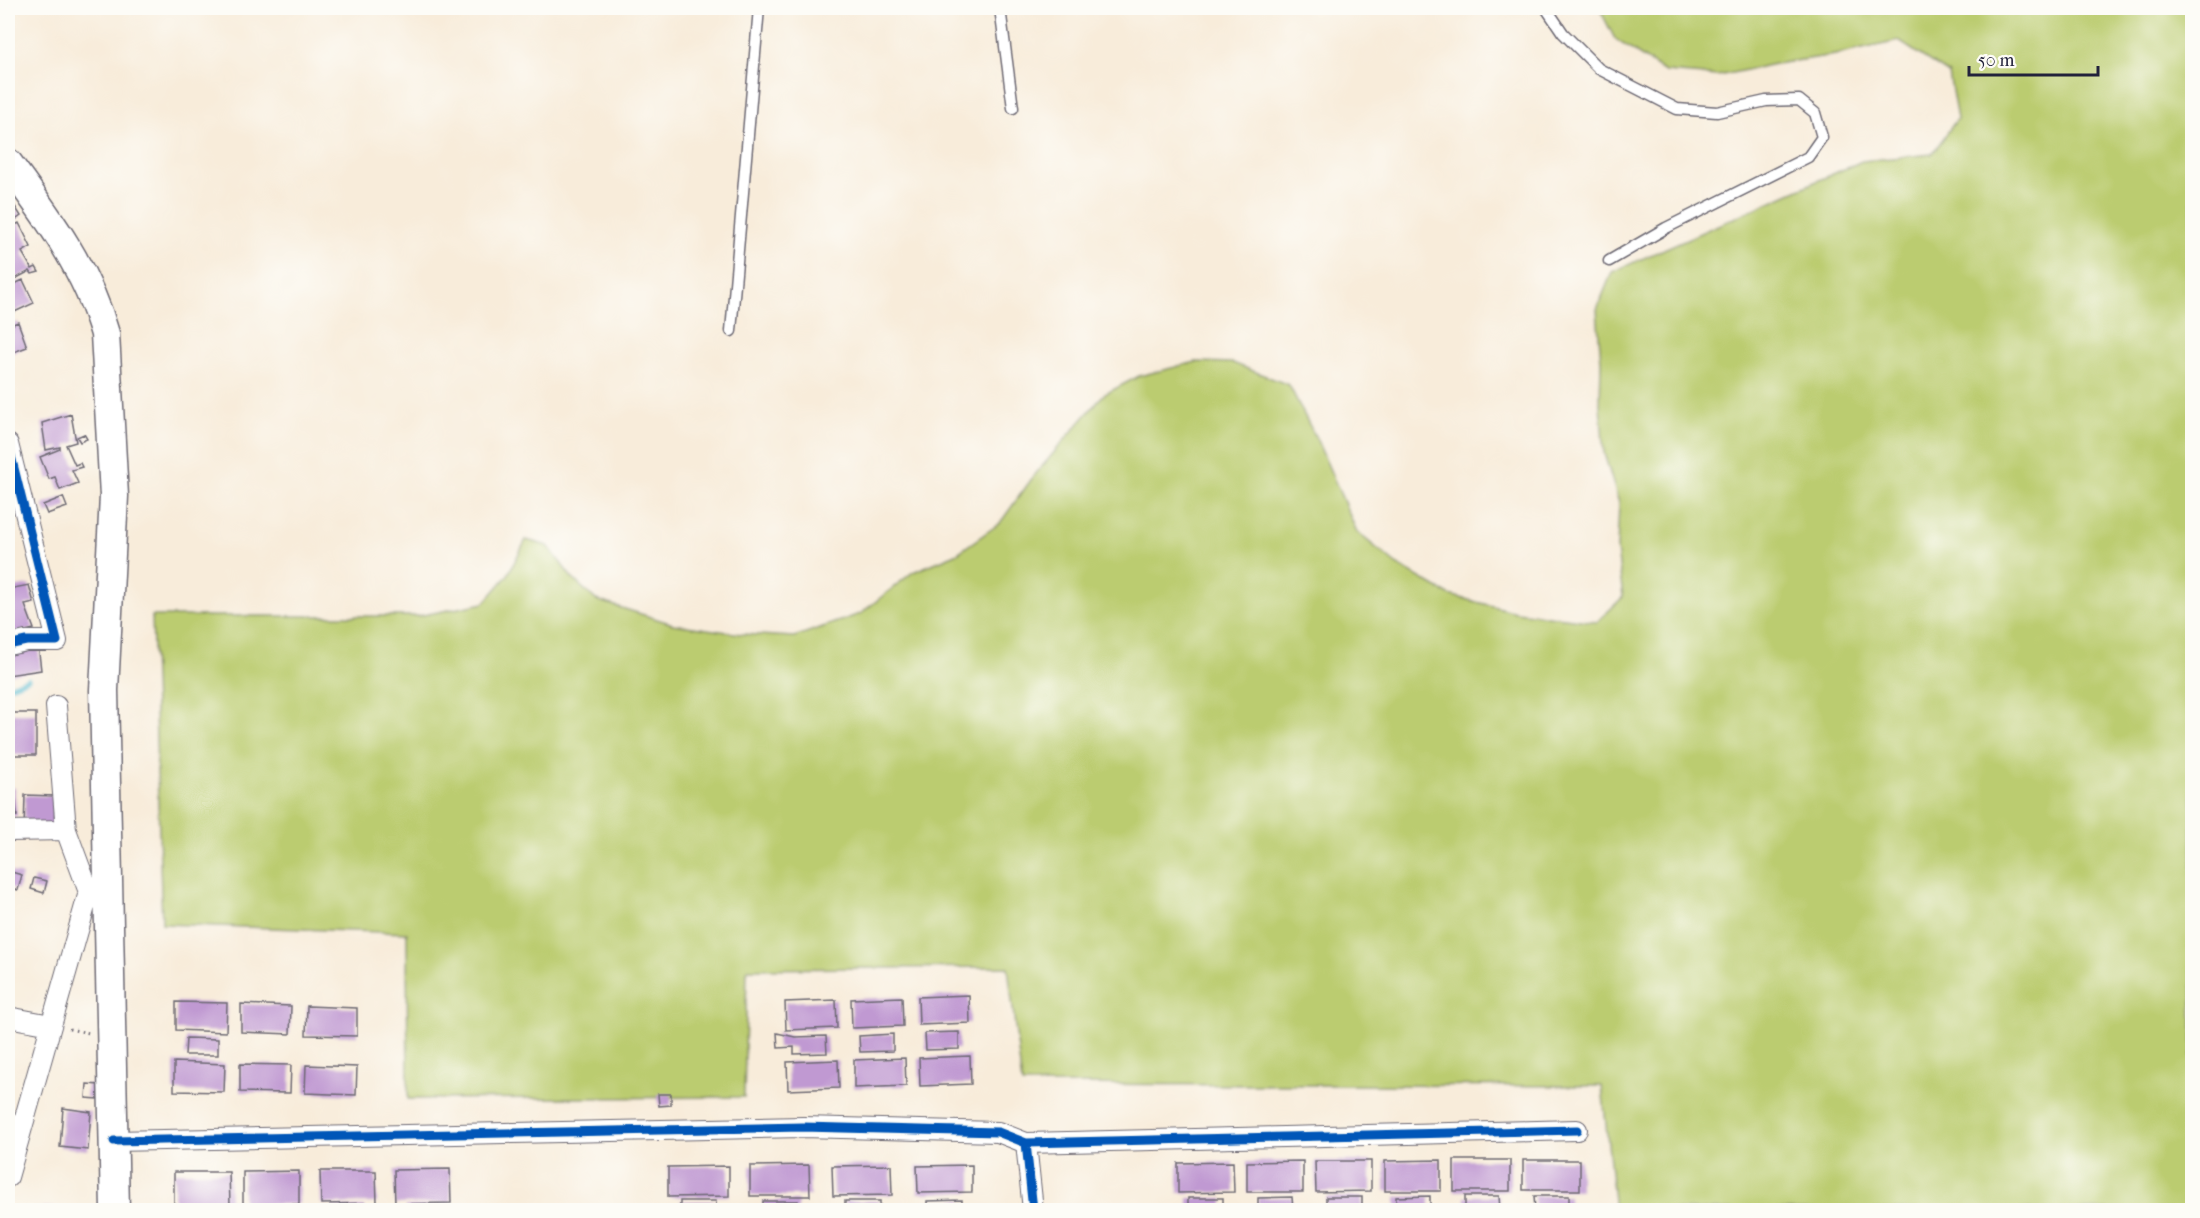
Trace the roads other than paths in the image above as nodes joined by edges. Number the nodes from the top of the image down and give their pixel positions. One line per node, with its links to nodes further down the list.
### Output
1 (759, 8): 7 (lane)
2 (1000, 8): 4 (lane)
3 (1546, 8): 6 (lane)
4 (1013, 108)
5 (8, 163): 16 (main road)
6 (1609, 261)
7 (731, 331)
8 (8, 444): 9 (street)
9 (8, 645)
10 (56, 706): 11 (street)
11 (66, 830): 12 (street); 14 (street)
12 (8, 831)
13 (8, 1017): 14 (street)
14 (51, 1025): 18 (street)
15 (1577, 1130): 17 (street)
16 (114, 1141): 17 (street); 19 (main road)
17 (1026, 1143): 20 (street)
18 (8, 1176)
19 (115, 1210)
20 (1033, 1210)

